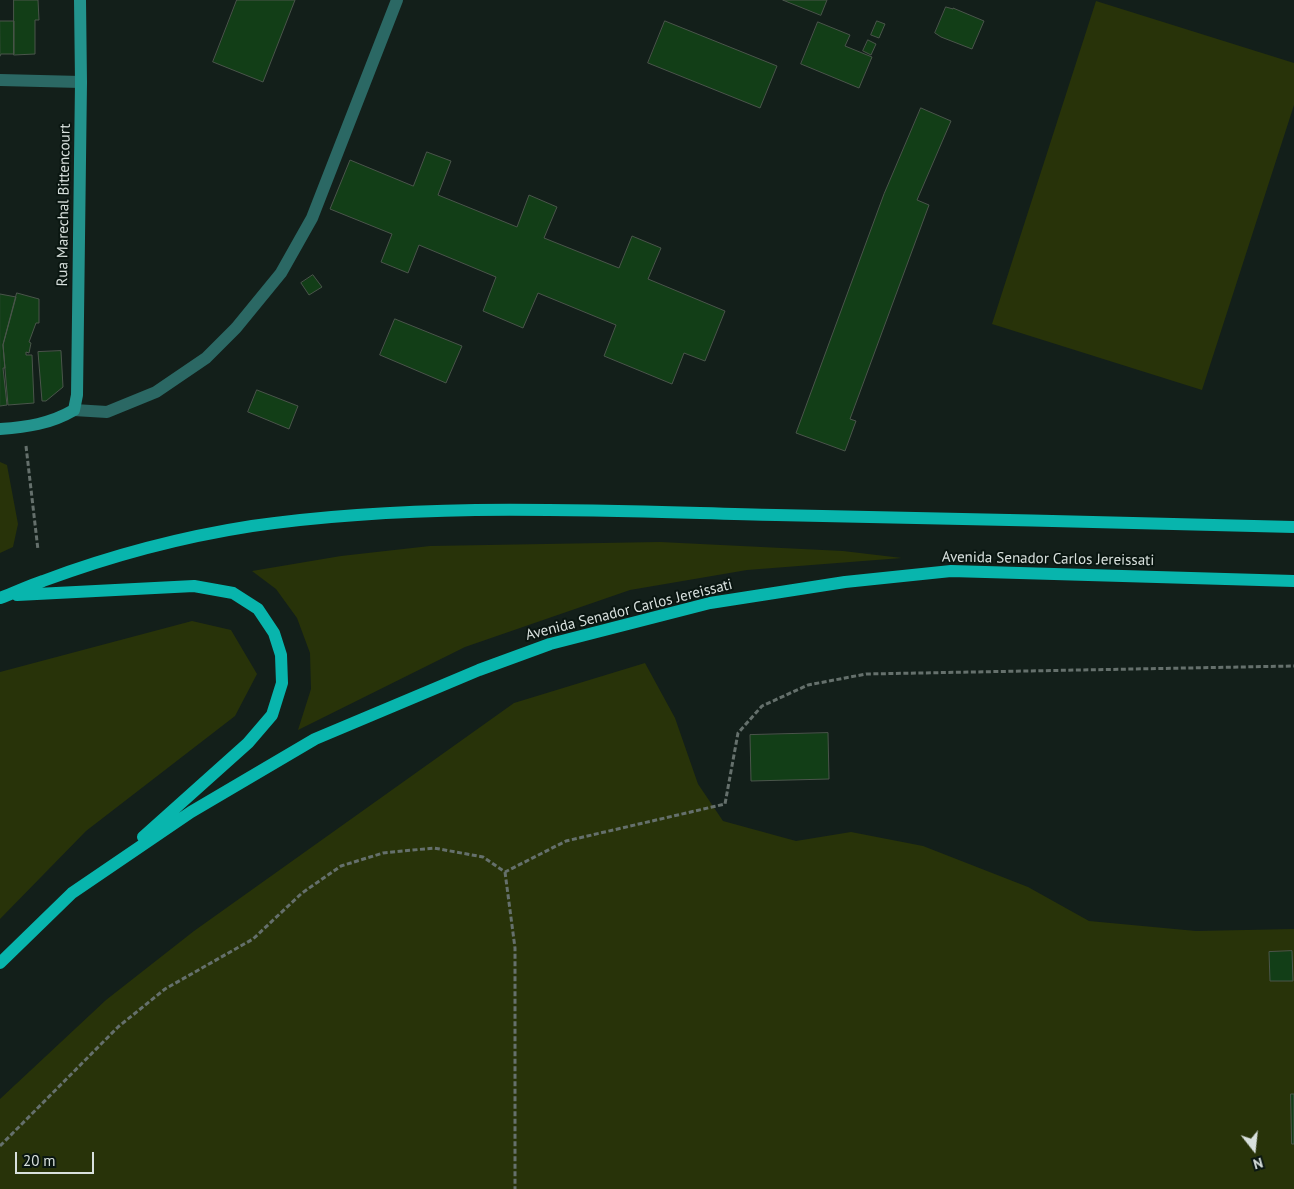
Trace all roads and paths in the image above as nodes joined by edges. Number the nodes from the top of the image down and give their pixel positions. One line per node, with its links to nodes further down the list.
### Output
1 (80, 0): 4 (main road, Rua Marechal Bittencourt)
2 (397, 0): 5 (street)
3 (0, 80): 4 (street)
4 (81, 82): 5 (main road, Rua Marechal Bittencourt)
5 (74, 410): 6 (main road)
6 (24, 427): 7 (main road); 9 (path)
7 (0, 429)
8 (1294, 527): 11 (main road)
9 (38, 550)
10 (1294, 581): 14 (main road, Avenida Senador Carlos Jereissati)
11 (3, 597): 14 (main road)
12 (1294, 666): 13 (path)
13 (505, 872): 16 (path); 17 (path)
14 (72, 893): 15 (main road, Avenida Senador Carlos Jereissati)
15 (0, 963)
16 (0, 1146)
17 (515, 1189)

